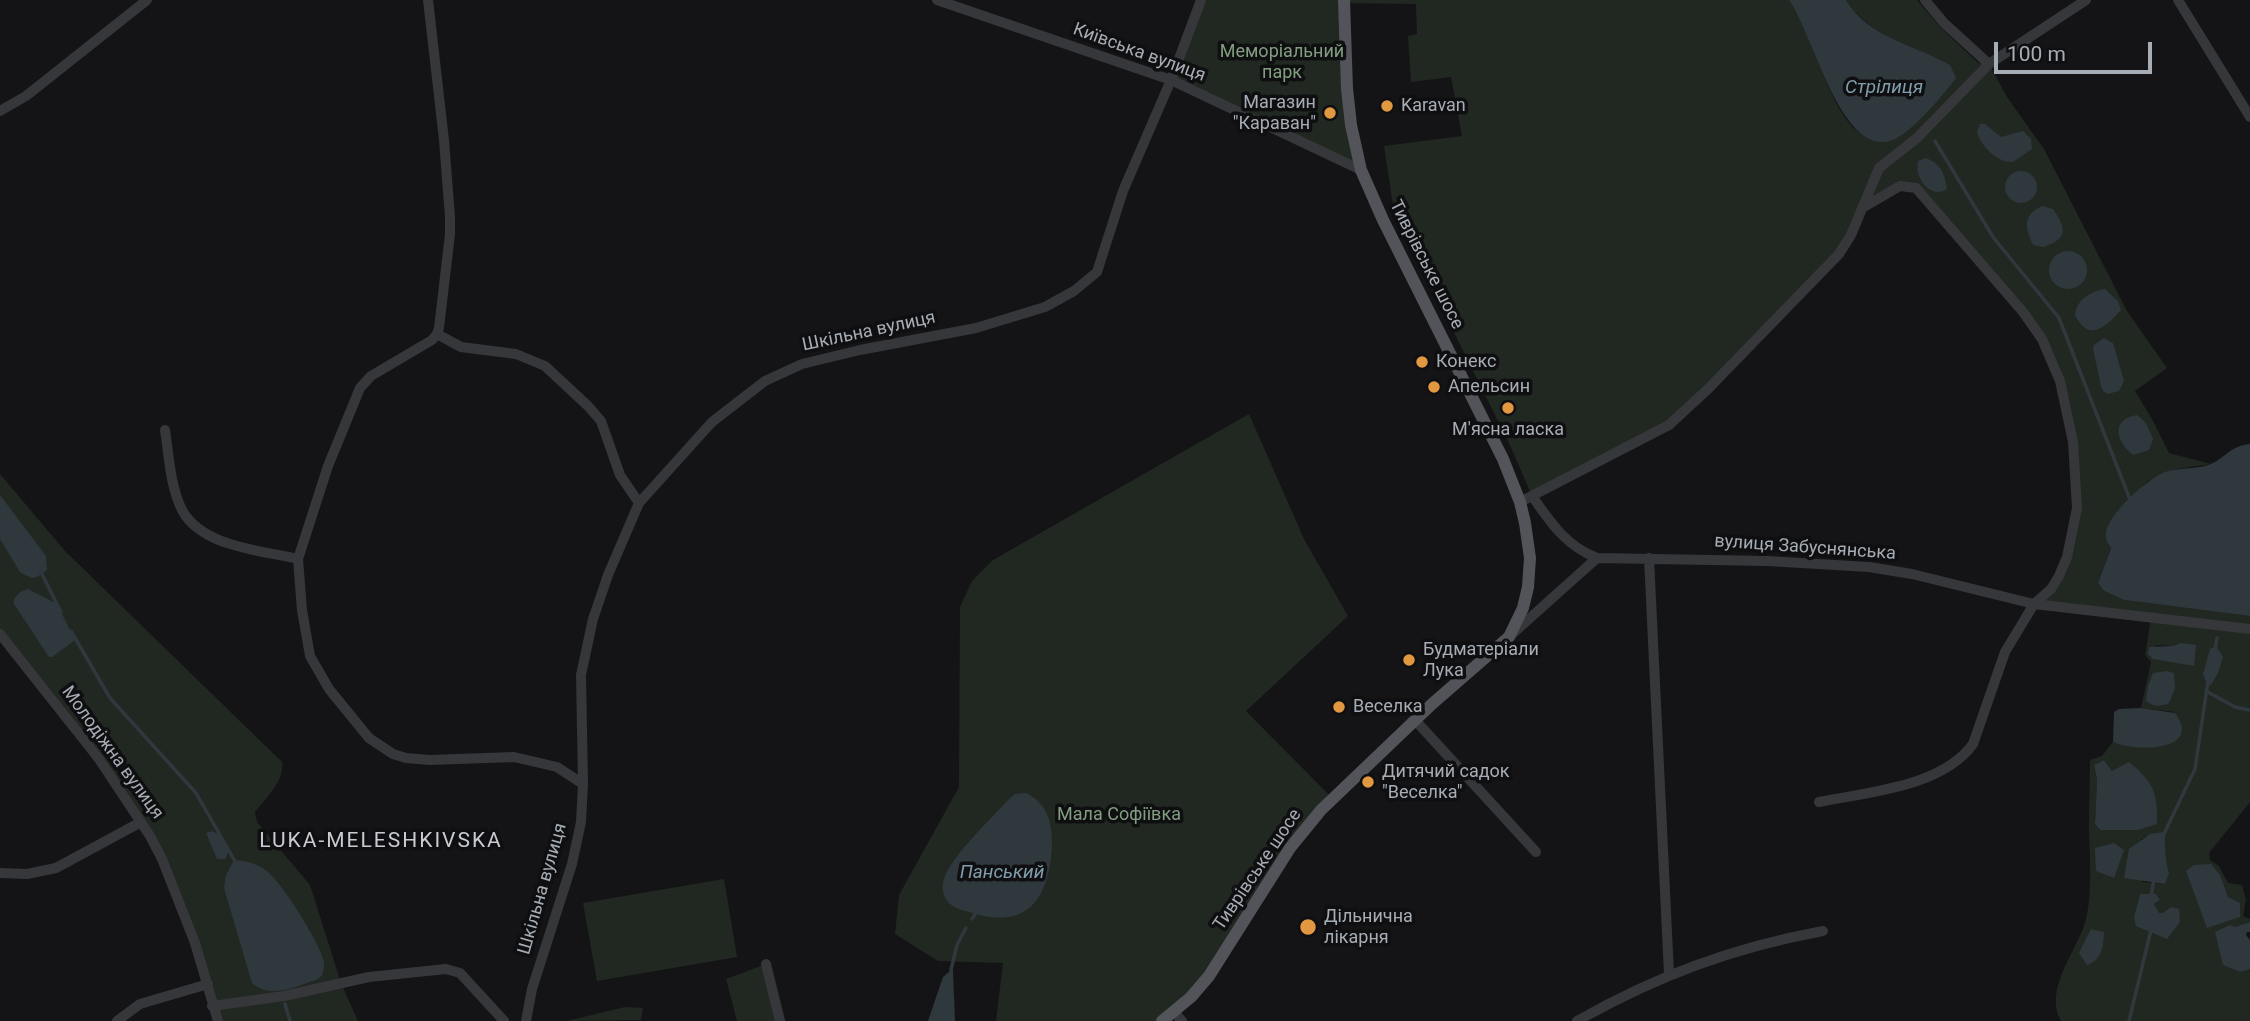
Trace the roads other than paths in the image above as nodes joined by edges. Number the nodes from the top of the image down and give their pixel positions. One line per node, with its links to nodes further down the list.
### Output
1 (147, 0): 11 (street)
2 (937, 0): 10 (street, Київська вулиця)
3 (1201, 0): 10 (street, Шкільна вулиця)
4 (1344, 0): 13 (main road, Тиврівське шосе)
5 (1925, 0): 9 (street)
6 (2086, 0): 9 (street)
7 (2178, 0): 12 (street)
8 (427, 1): 15 (street)
9 (1989, 64): 14 (street)
10 (1171, 80): 13 (street, Київська вулиця); 19 (street, Шкільна вулиця)
11 (0, 111)
12 (2250, 117)
13 (1361, 170): 18 (main road, Тиврівське шосе)
14 (1864, 207): 17 (street); 23 (street)
15 (437, 334): 19 (street); 22 (street)
16 (165, 430): 22 (street)
17 (1532, 496): 18 (street); 20 (street)
18 (1520, 502): 26 (main road, Тиврівське шосе)
19 (639, 503): 28 (street, Шкільна вулиця)
20 (1597, 558): 21 (street, вулиця Забуснянська); 26 (street)
21 (1649, 558): 23 (street, вулиця Забуснянська); 35 (street)
22 (298, 559): 28 (street)
23 (2034, 604): 24 (street, вулиця Забуснянська); 29 (street)
24 (2250, 629)
25 (0, 634): 30 (street, Молодіжна вулиця)
26 (1508, 637): 27 (main road, Тиврівське шосе)
27 (1415, 720): 31 (street); 38 (main road, Тиврівське шосе)
28 (583, 784): 42 (street, Шкільна вулиця)
29 (1819, 802)
30 (141, 822): 32 (street); 36 (street, Молодіжна вулиця)
31 (1536, 852)
32 (0, 873)
33 (1823, 931): 35 (street)
34 (766, 964): 43 (street)
35 (1669, 974): 45 (street)
36 (208, 984): 37 (street, Молодіжна вулиця); 39 (street)
37 (212, 1006): 40 (street, Молодіжна вулиця); 41 (street)
38 (1178, 1017): 44 (main road, Тиврівське шосе)
39 (117, 1021)
40 (218, 1021)
41 (504, 1021)
42 (526, 1021)
43 (780, 1021)
44 (1162, 1021)
45 (1577, 1021)

